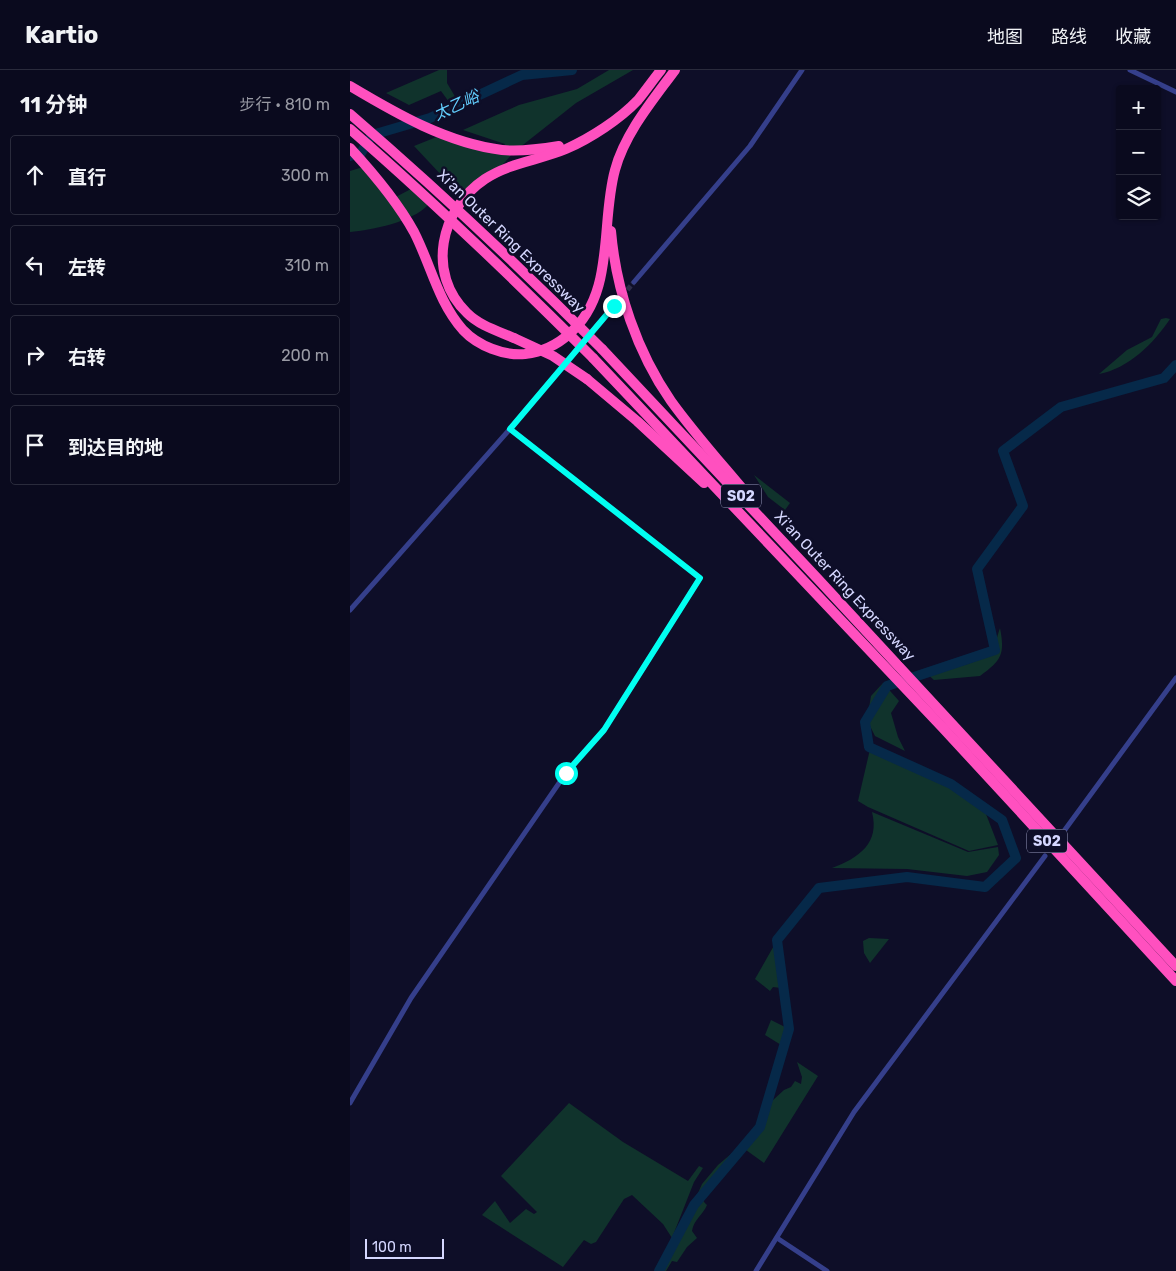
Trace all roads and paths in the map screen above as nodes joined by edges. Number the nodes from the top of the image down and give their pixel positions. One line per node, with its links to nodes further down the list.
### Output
1 (661, 70): 9 (highway)
2 (675, 70): 11 (highway)
3 (802, 70): 12 (street)
4 (1130, 70): 6 (street)
5 (350, 86): 9 (highway)
6 (1176, 92)
7 (350, 114): 15 (highway, Xi'an Outer Ring Expressway / S02, bridge)
8 (350, 129): 16 (highway, Xi'an Outer Ring Expressway / S02, bridge)
9 (601, 129): 16 (highway, bridge)
10 (350, 148): 11 (highway)
11 (610, 195): 15 (highway)
12 (634, 282)
13 (614, 306): 14 (street)
14 (510, 429): 17 (street); 25 (street)
15 (817, 578): 18 (highway, Xi'an Outer Ring Expressway / S02)
16 (806, 583): 18 (highway, Xi'an Outer Ring Expressway / S02)
17 (350, 610)
18 (874, 648): 20 (highway, Xi'an Outer Ring Expressway / S02)
19 (1176, 678): 21 (street)
20 (921, 698): 23 (highway, Xi'an Outer Ring Expressway / S02); 24 (highway, Xi'an Outer Ring Expressway / S02)
21 (1064, 830)
22 (1046, 856): 26 (street)
23 (1176, 966)
24 (1176, 981)
25 (350, 1103)
26 (777, 1238): 27 (street); 28 (street)
27 (756, 1271)
28 (827, 1271)

